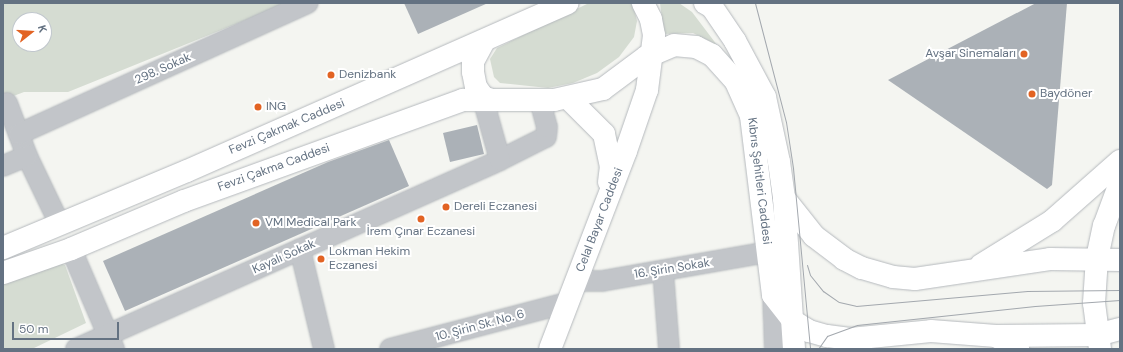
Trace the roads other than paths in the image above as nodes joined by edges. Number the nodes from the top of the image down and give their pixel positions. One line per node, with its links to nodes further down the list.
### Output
1 (308, 3): 10 (street, 298. Sokak)
2 (568, 3): 5 (main road, Fevzi Çakmak Caddesi)
3 (643, 3): 6 (main road, Celal Bayar Caddesi)
4 (709, 4): 16 (main road)
5 (484, 41): 7 (main road); 18 (main road, Fevzi Çakmak Caddesi)
6 (657, 50): 8 (main road); 17 (main road, Celal Bayar Caddesi); 22 (main road, Kıbrıs Şehitleri Caddesi)
7 (486, 99): 8 (main road, Fevzi Çakma Caddesi); 12 (street); 20 (main road, Fevzi Çakma Caddesi)
8 (554, 99): 12 (street, Kayalı Sokak); 17 (main road)
9 (7, 103): 10 (street)
10 (19, 134): 11 (street)
11 (27, 156): 14 (street); 18 (street)
12 (500, 160): 21 (street, Kayalı Sokak)
13 (1120, 161): 26 (main road)
14 (3, 166)
15 (1120, 183): 23 (main road)
16 (784, 198): 26 (main road); 31 (main road)
17 (607, 201): 28 (main road, Celal Bayar Caddesi)
18 (60, 225): 19 (main road, Fevzi Çakmak Caddesi)
19 (3, 248)
20 (71, 249): 27 (main road, Fevzi Çakma Caddesi); 35 (street)
21 (300, 249): 35 (street, Kayalı Sokak); 38 (street)
22 (768, 252): 25 (street, 16. Şirin Sokak); 29 (main road, Kıbrıs Şehitleri Caddesi)
23 (1097, 258): 24 (main road); 26 (main road); 36 (main road)
24 (1120, 260)
25 (663, 271): 28 (street, 16. Şirin Sokak); 41 (street)
26 (969, 271)
27 (3, 273)
28 (576, 281): 30 (main road, Celal Bayar Caddesi)
29 (773, 295): 31 (main road); 42 (street, Kıbrıs Şehitleri Caddesi)
30 (569, 302): 39 (street, 10. Şirin Sk. No. 6); 40 (main road, Celal Bayar Caddesi)
31 (793, 321): 34 (main road); 43 (main road)
32 (1120, 329): 36 (main road)
33 (996, 336): 34 (main road); 36 (main road); 45 (main road)
34 (887, 337): 44 (main road)
35 (111, 342): 37 (street, Kayalı Sokak)
36 (1099, 342)
37 (76, 349)
38 (324, 349)
39 (390, 349)
40 (550, 349)
41 (669, 349)
42 (775, 349)
43 (794, 349)
44 (857, 349)
45 (1018, 349)

